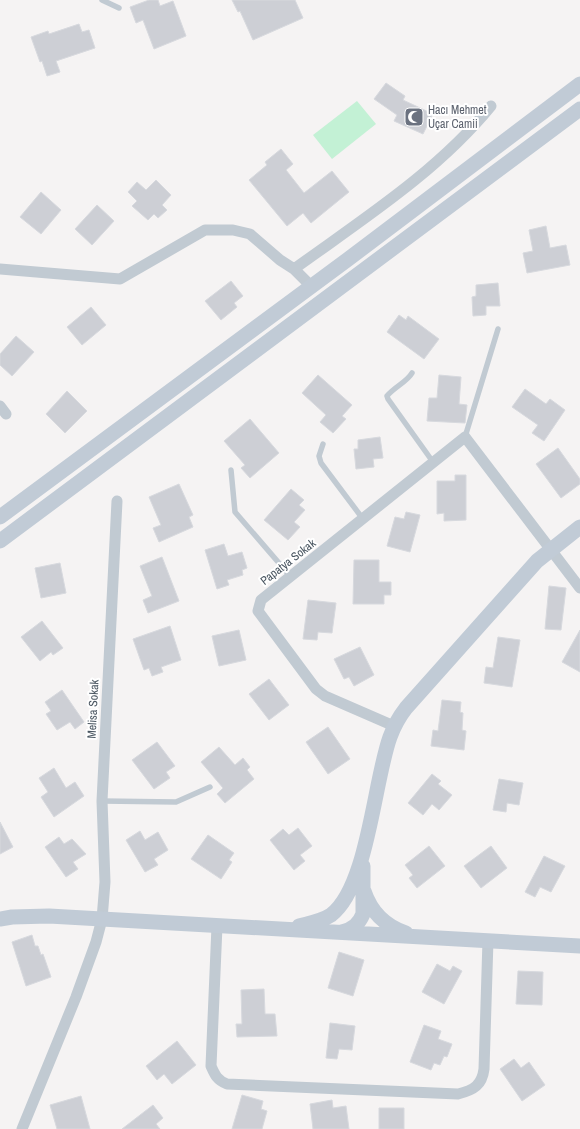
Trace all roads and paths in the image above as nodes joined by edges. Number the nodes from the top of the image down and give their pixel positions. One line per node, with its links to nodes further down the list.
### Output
1 (102, 0): 2 (lane)
2 (118, 8)
3 (580, 84): 8 (main road)
4 (491, 106): 7 (street)
5 (580, 109): 19 (main road)
6 (0, 269): 7 (street)
7 (294, 269): 8 (street)
8 (310, 286): 16 (main road)
9 (498, 330): 11 (lane)
10 (412, 373): 13 (lane)
11 (465, 437): 13 (street, Papatya Sokak); 20 (street)
12 (323, 444): 17 (lane)
13 (434, 462): 17 (street, Papatya Sokak)
14 (231, 470): 21 (lane)
15 (117, 501): 25 (street, Melisa Sokak)
16 (0, 517)
17 (363, 519): 21 (street, Papatya Sokak)
18 (580, 527): 20 (main road)
19 (0, 541)
20 (550, 550): 22 (street); 23 (main road)
21 (291, 577): 23 (street, Papatya Sokak)
22 (580, 588)
23 (394, 726): 26 (main road)
24 (210, 787): 25 (lane)
25 (102, 801): 29 (street, Melisa Sokak)
26 (364, 849): 27 (main road); 31 (main road)
27 (363, 886): 32 (main road); 33 (main road)
28 (0, 919): 29 (main road)
29 (102, 919): 30 (main road); 36 (street, Melisa Sokak)
30 (217, 926): 31 (main road); 34 (street)
31 (287, 929): 32 (main road)
32 (342, 932): 33 (main road)
33 (416, 936): 34 (main road)
34 (488, 940): 35 (main road)
35 (580, 946)
36 (22, 1129)

